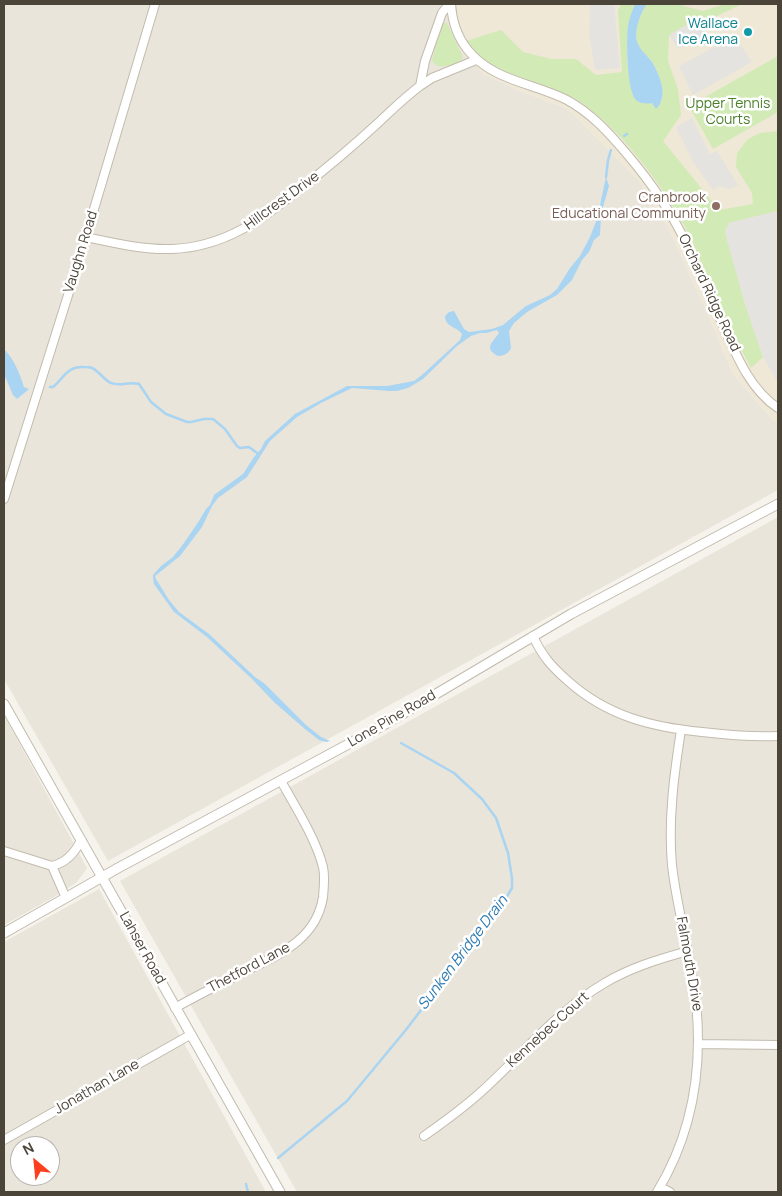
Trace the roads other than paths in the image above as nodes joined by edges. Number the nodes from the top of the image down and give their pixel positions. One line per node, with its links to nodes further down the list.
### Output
1 (155, 4): 5 (street, Vaughn Road)
2 (450, 4): 3 (street, Orchard Ridge Road); 4 (street)
3 (476, 60): 4 (street, Hillcrest Drive); 6 (street, Orchard Ridge Road)
4 (420, 86): 5 (street, Hillcrest Drive)
5 (86, 237): 7 (street, Vaughn Road)
6 (778, 408)
7 (4, 499)
8 (778, 504): 9 (street, Lone Pine Road)
9 (533, 636): 11 (street); 13 (street, Lone Pine Road)
10 (4, 704): 14 (street, Lahser Road)
11 (681, 730): 12 (street); 20 (street, Falmouth Drive)
12 (778, 736)
13 (281, 780): 17 (street, Lone Pine Road); 21 (street, Thetford Lane)
14 (81, 840): 16 (street); 17 (street, Lahser Road)
15 (4, 851): 16 (street)
16 (52, 866): 18 (street)
17 (102, 878): 18 (street, Lone Pine Road); 21 (street, Lahser Road)
18 (66, 898): 19 (street, Lone Pine Road)
19 (4, 933)
20 (688, 951): 23 (street, Falmouth Drive); 25 (street, Kennebec Court)
21 (175, 1008): 22 (street, Lahser Road)
22 (190, 1035): 26 (street, Jonathan Lane); 28 (street, Lahser Road)
23 (699, 1044): 24 (street); 27 (street, Falmouth Drive)
24 (778, 1045)
25 (424, 1136)
26 (4, 1140)
27 (658, 1190): 29 (street)
28 (280, 1192)
29 (670, 1192)

